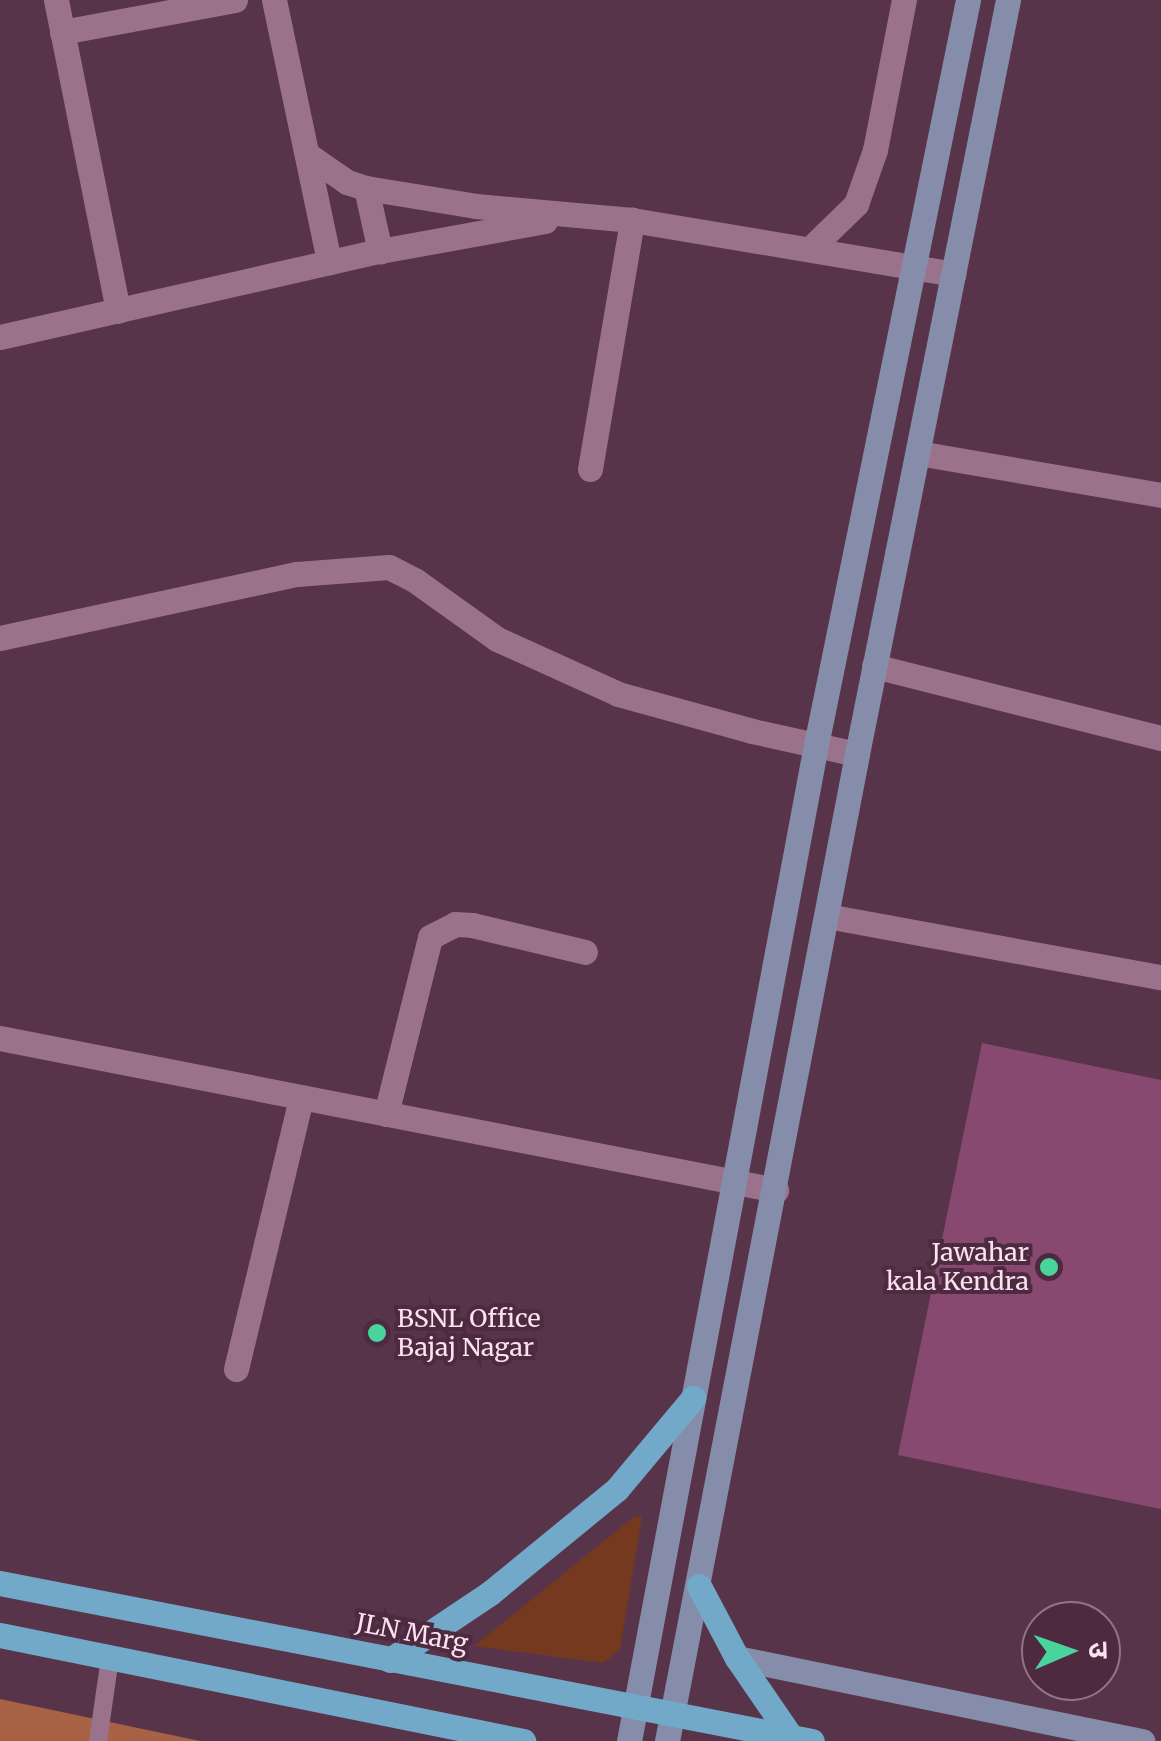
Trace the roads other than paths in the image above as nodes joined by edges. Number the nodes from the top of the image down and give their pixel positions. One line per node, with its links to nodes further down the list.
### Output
1 (56, 0): 7 (street)
2 (236, 0): 7 (street)
3 (274, 0): 8 (street)
4 (904, 0): 12 (street)
5 (968, 0): 15 (street)
6 (1008, 0): 16 (street)
7 (62, 32): 17 (street)
8 (311, 157): 9 (street); 14 (street)
9 (366, 188): 10 (street); 13 (street)
10 (584, 214): 11 (street); 13 (street)
11 (632, 220): 12 (street); 20 (street)
12 (812, 247): 15 (street)
13 (380, 251): 14 (street)
14 (330, 262): 17 (street)
15 (915, 267): 16 (street); 25 (street)
16 (953, 274): 19 (street)
17 (118, 311): 18 (street)
18 (0, 337)
19 (918, 453): 21 (street); 23 (street)
20 (590, 469)
21 (1161, 495)
22 (0, 638): 25 (street)
23 (874, 666): 24 (street); 26 (street)
24 (1161, 738)
25 (816, 745): 26 (street); 33 (street)
26 (856, 754): 27 (street)
27 (827, 916): 29 (street); 34 (street)
28 (585, 952): 32 (street)
29 (1161, 977)
30 (0, 1038): 31 (street)
31 (301, 1099): 32 (street); 35 (street)
32 (386, 1114): 33 (street)
33 (734, 1181): 34 (street); 36 (street)
34 (776, 1190): 38 (street)
35 (236, 1370)
36 (693, 1398): 42 (main road); 43 (street)
37 (0, 1582): 42 (main road, JLN Marg)
38 (699, 1586): 41 (main road); 44 (street)
39 (0, 1636): 40 (main road)
40 (110, 1658): 46 (lane); 47 (main road)
41 (737, 1658): 45 (main road); 49 (street)
42 (390, 1660): 43 (main road, JLN Marg)
43 (634, 1708): 44 (main road, JLN Marg); 48 (street)
44 (670, 1729): 45 (main road, JLN Marg)
45 (802, 1739)
46 (98, 1741)
47 (524, 1741)
48 (628, 1741)
49 (1143, 1741)

